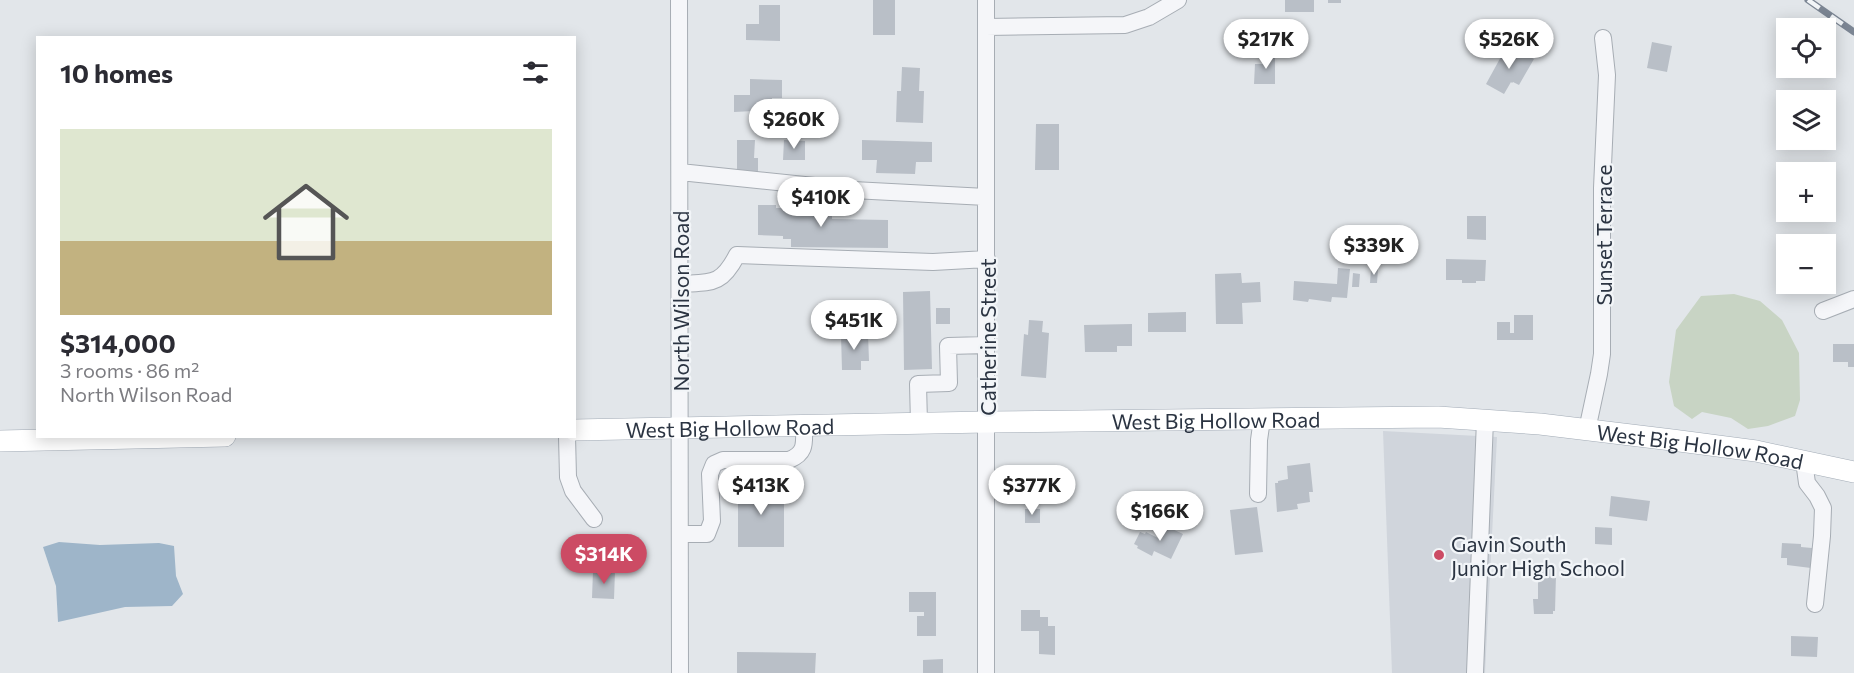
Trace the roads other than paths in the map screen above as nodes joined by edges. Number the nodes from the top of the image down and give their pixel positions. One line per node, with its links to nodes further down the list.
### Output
1 (680, 0): 6 (street, North Wilson Road)
2 (986, 0): 4 (street, Catherine Street)
3 (1178, 0): 4 (street)
4 (986, 27): 7 (street, Catherine Street)
5 (1603, 38): 20 (street, Sunset Terrace)
6 (680, 172): 7 (street); 9 (street, North Wilson Road)
7 (986, 197): 8 (street, Catherine Street)
8 (987, 259): 9 (street); 12 (street, Catherine Street)
9 (680, 284): 18 (street, North Wilson Road)
10 (1854, 299): 11 (street)
11 (1823, 311)
12 (987, 345): 15 (street, Catherine Street); 16 (street)
13 (1262, 418): 14 (main road, West Big Hollow Road); 15 (main road, West Big Hollow Road); 26 (street)
14 (1485, 420): 20 (main road, West Big Hollow Road); 32 (street)
15 (987, 422): 16 (main road, West Big Hollow Road); 31 (street, Catherine Street)
16 (919, 423): 17 (main road, West Big Hollow Road)
17 (804, 426): 18 (main road, West Big Hollow Road); 28 (street)
18 (680, 428): 19 (main road, West Big Hollow Road); 28 (street, North Wilson Road)
19 (576, 430)
20 (1587, 430): 24 (main road, West Big Hollow Road)
21 (135, 438): 23 (main road)
22 (567, 438): 27 (street)
23 (0, 441)
24 (1804, 461): 25 (main road, West Big Hollow Road); 29 (street)
25 (1854, 472)
26 (1258, 494)
27 (594, 519)
28 (680, 534): 30 (street, North Wilson Road)
29 (1815, 604)
30 (680, 673)
31 (986, 673)
32 (1475, 673)

